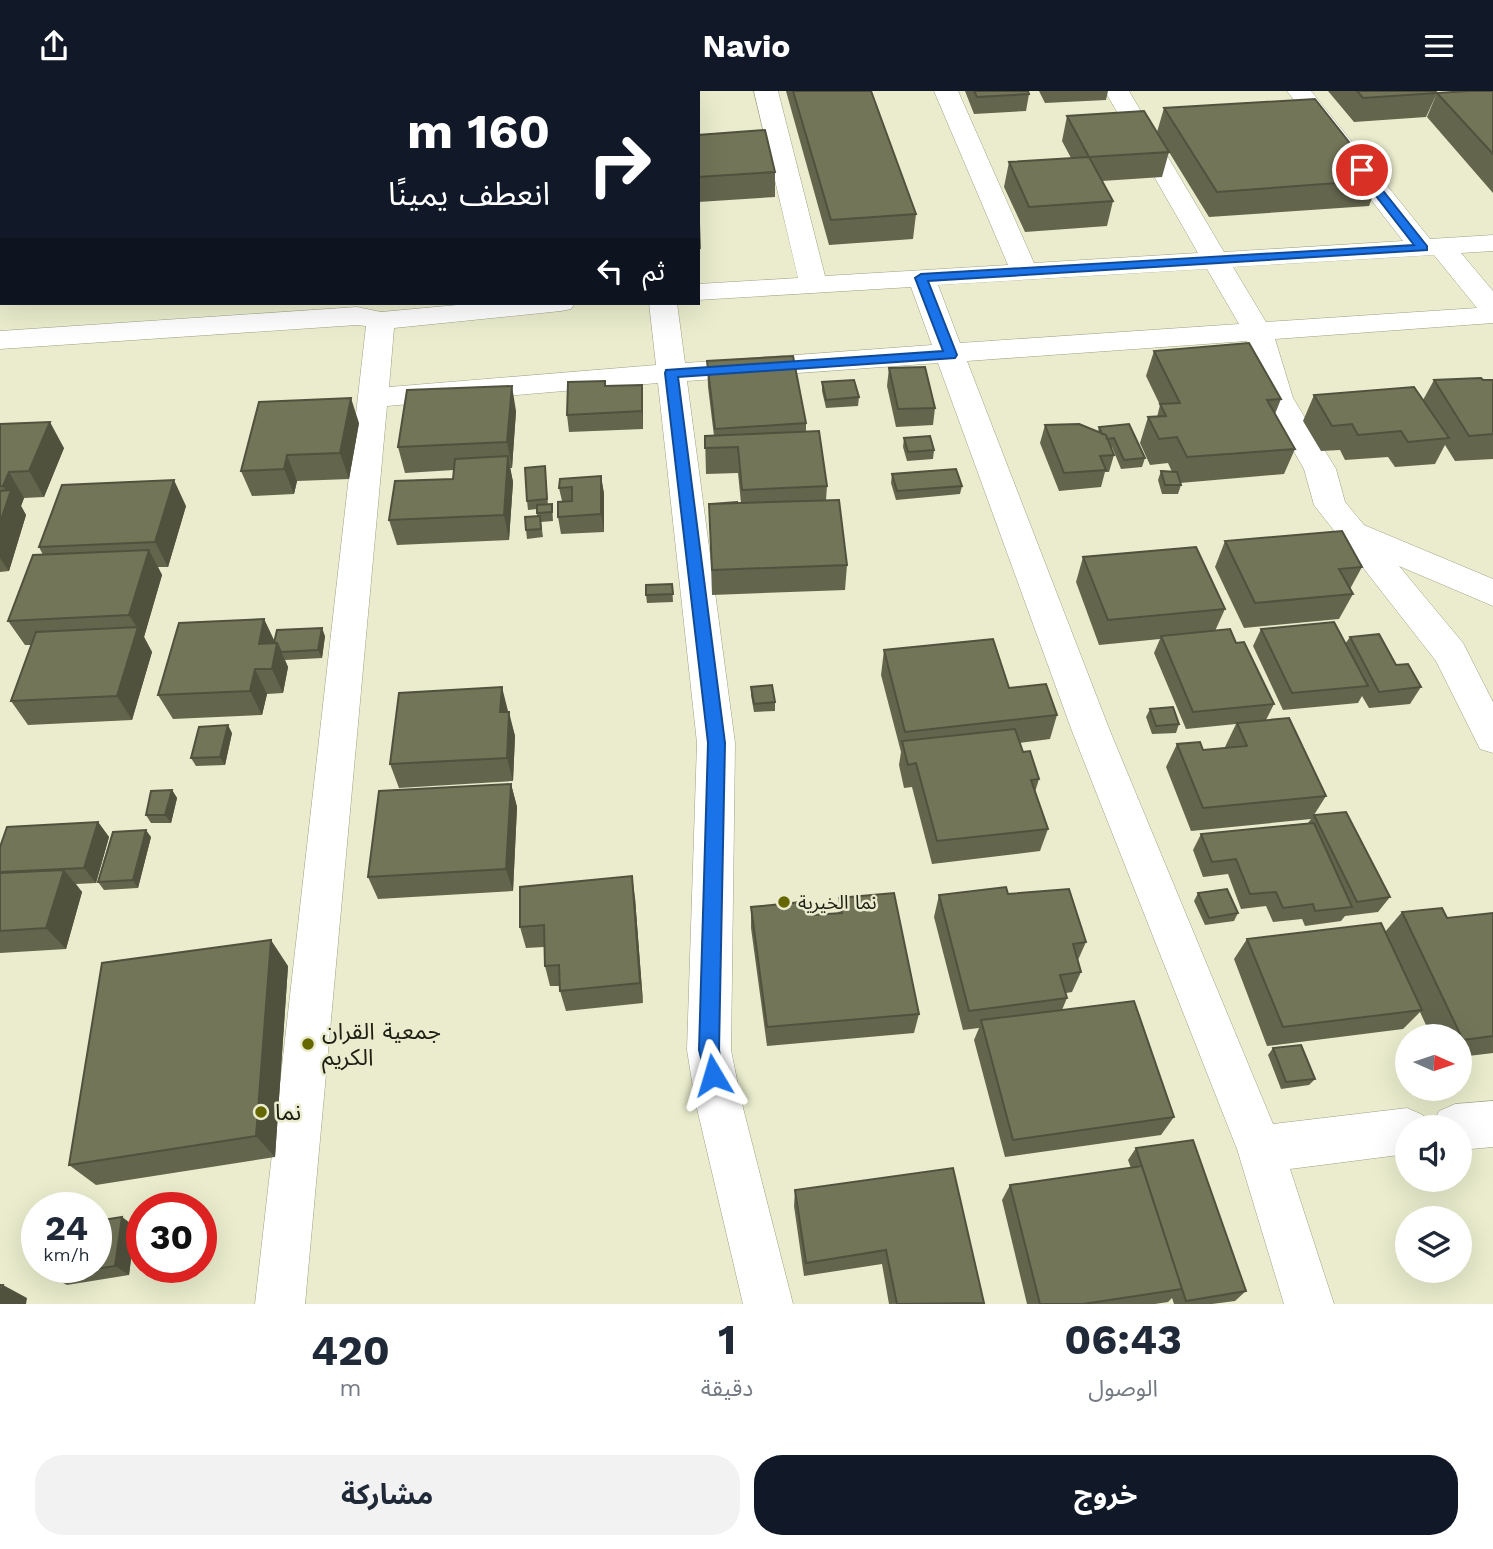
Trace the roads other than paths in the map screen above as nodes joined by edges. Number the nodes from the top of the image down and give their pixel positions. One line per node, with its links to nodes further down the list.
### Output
1 (766, 91): 10 (street)
2 (946, 91): 8 (street)
3 (1117, 91): 7 (street)
4 (1299, 91): 6 (street)
5 (1493, 243): 6 (street)
6 (1432, 248): 7 (street); 15 (street)
7 (1217, 260): 8 (street); 19 (street)
8 (1024, 271): 9 (street)
9 (921, 278): 10 (street); 21 (street)
10 (813, 284): 11 (street)
11 (700, 292)
12 (157, 305): 18 (street)
13 (522, 305): 16 (street)
14 (663, 305): 22 (street)
15 (1493, 309)
16 (366, 313): 18 (street); 23 (street)
17 (1493, 315): 19 (street)
18 (150, 331): 20 (street)
19 (1258, 333): 21 (street); 24 (street)
20 (0, 339)
21 (951, 355): 22 (street); 30 (street)
22 (671, 373): 23 (street); 32 (street)
23 (373, 398): 31 (street)
24 (1349, 531): 25 (street); 26 (street)
25 (1493, 593)
26 (1493, 738)
27 (1493, 1124): 28 (street)
28 (1472, 1126)
29 (1395, 1132): 30 (street)
30 (1259, 1149): 33 (street)
31 (279, 1304)
32 (768, 1304)
33 (1310, 1304)

